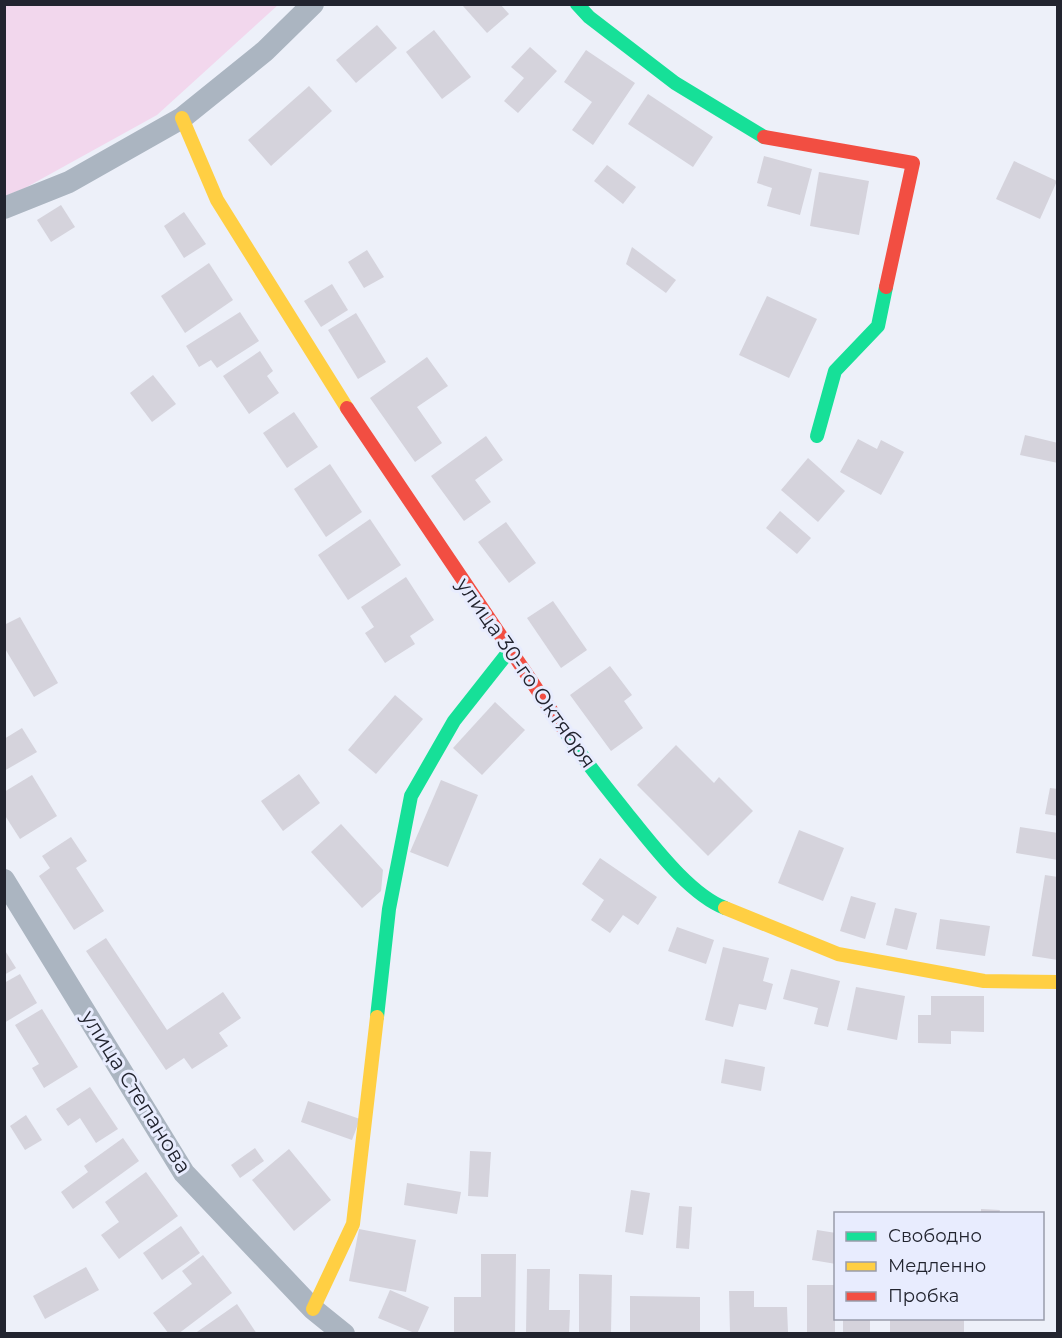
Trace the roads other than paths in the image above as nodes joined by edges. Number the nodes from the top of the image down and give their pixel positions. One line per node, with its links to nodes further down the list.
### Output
1 (313, 4): 3 (street)
2 (577, 4): 5 (street)
3 (182, 118): 4 (street); 6 (street, улица 30-го Октября)
4 (4, 208)
5 (817, 436)
6 (510, 650): 8 (street, улица 30-го Октября); 9 (street)
7 (4, 880): 9 (street, улица Степанова)
8 (1058, 982)
9 (313, 1309): 10 (street, улица Степанова)
10 (344, 1334)

